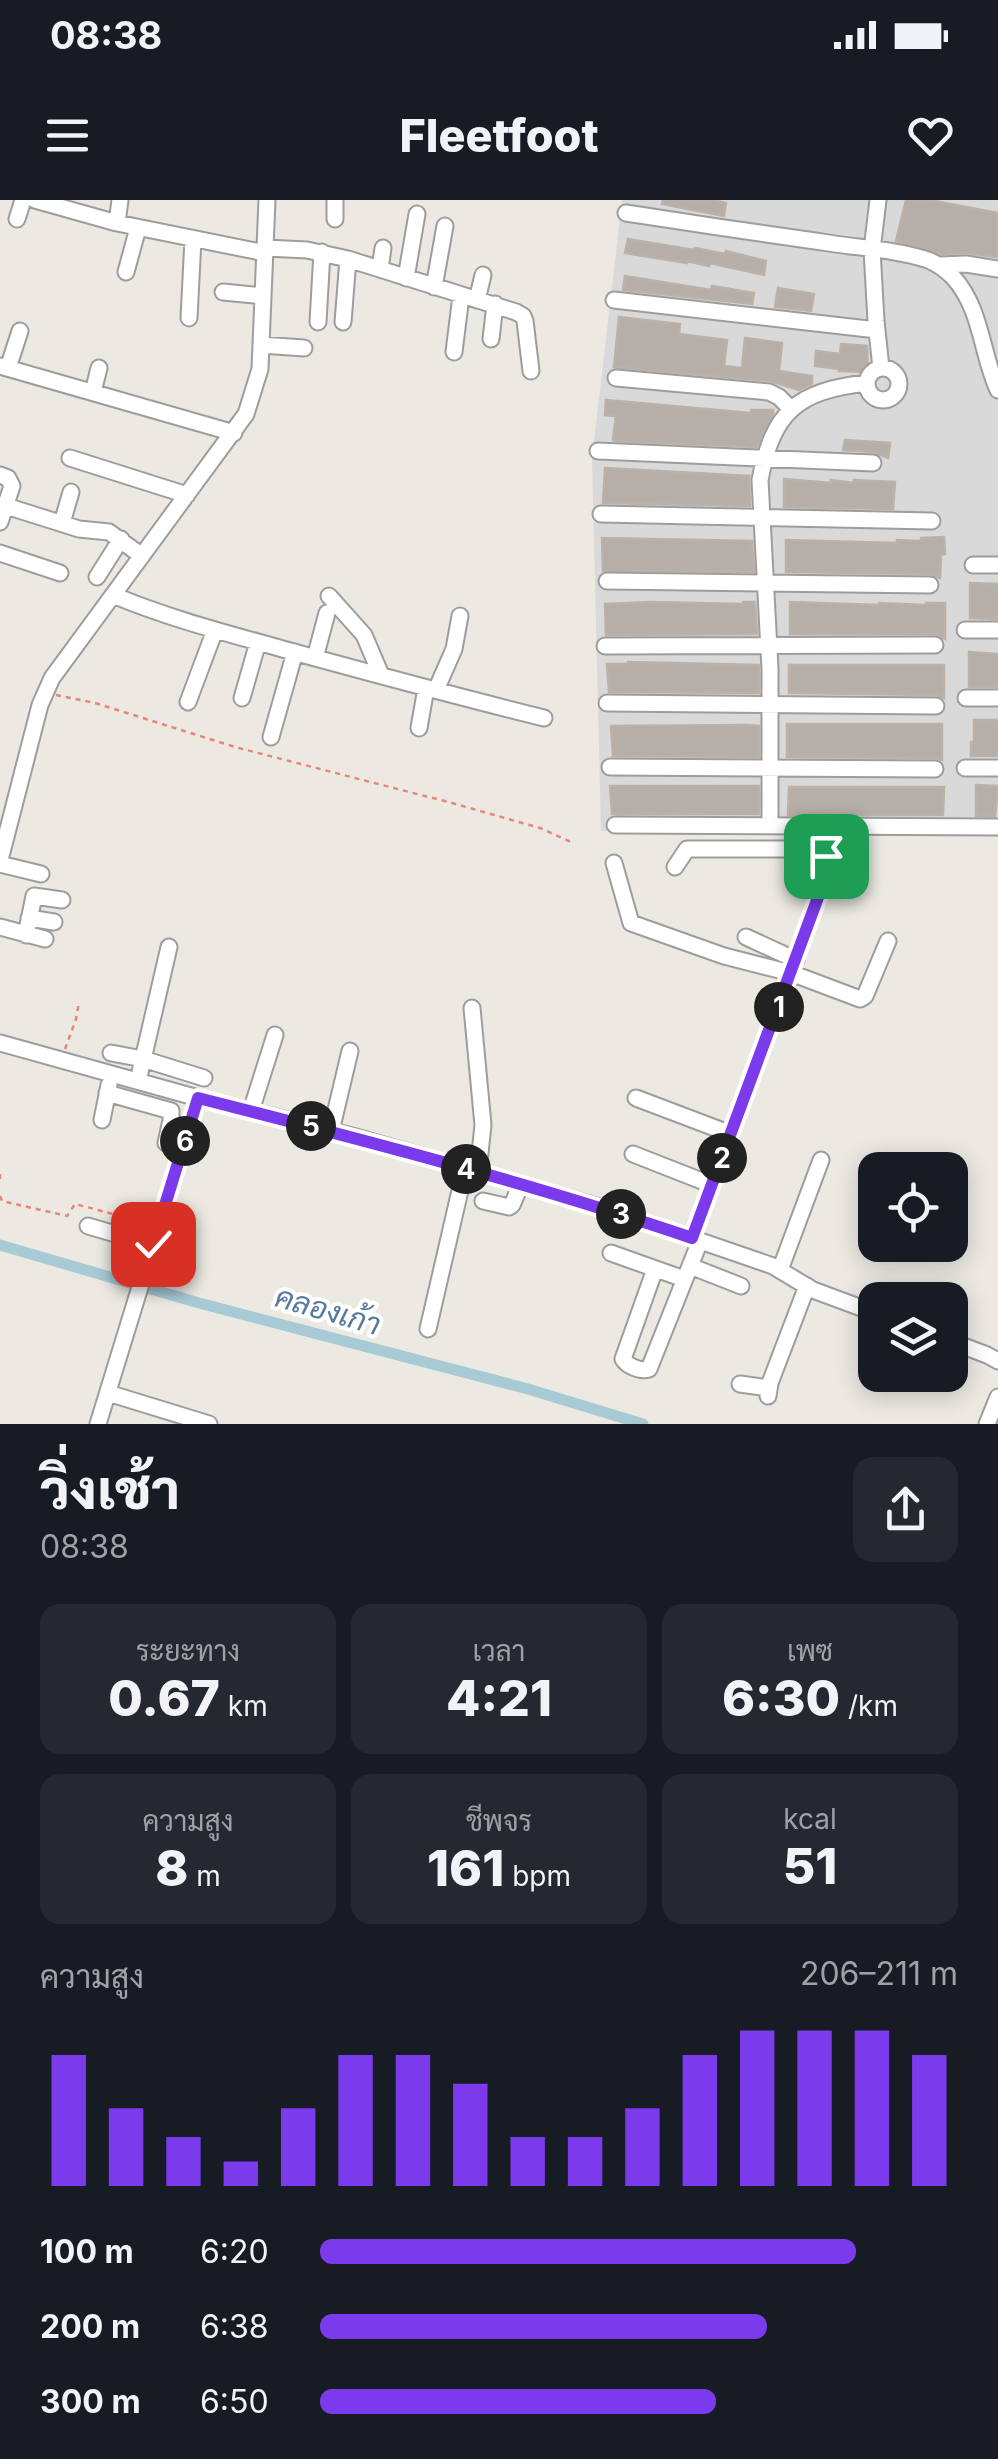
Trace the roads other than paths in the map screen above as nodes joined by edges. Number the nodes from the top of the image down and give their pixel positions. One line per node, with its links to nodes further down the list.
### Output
1 (23, 200): 9 (street)
2 (35, 200): 11 (street)
3 (120, 200): 11 (street)
4 (266, 200): 17 (street)
5 (335, 200): 10 (street)
6 (878, 200): 16 (street)
7 (626, 213): 16 (street)
8 (417, 214): 25 (street)
9 (17, 219)
10 (335, 220)
11 (117, 223): 13 (street)
12 (445, 226): 26 (street)
13 (138, 228): 14 (street); 23 (street)
14 (193, 239): 17 (street); 32 (street)
15 (383, 248): 21 (street)
16 (872, 250): 20 (street); 35 (street)
17 (266, 251): 18 (street); 28 (street)
18 (322, 252): 19 (street); 33 (street)
19 (348, 258): 21 (street); 34 (street)
20 (940, 265): 22 (street); 38 (street)
21 (380, 269): 25 (street)
22 (998, 269)
23 (126, 272)
24 (483, 275): 29 (street)
25 (406, 278): 26 (street)
26 (434, 287): 29 (street)
27 (224, 292): 28 (street)
28 (263, 296): 39 (street)
29 (469, 298): 31 (street); 41 (street)
30 (614, 300): 35 (street)
31 (495, 304): 37 (street); 45 (street)
32 (190, 318)
33 (318, 322)
34 (343, 322)
35 (876, 330): 44 (street)
36 (20, 331): 42 (street)
37 (491, 339)
38 (991, 343): 48 (street)
39 (261, 344): 40 (street); 51 (street)
40 (304, 348)
41 (454, 352)
42 (4, 367): 49 (street)
43 (98, 368): 49 (street)
44 (881, 368): 47 (street); 47 (street)
45 (531, 371)
46 (616, 378): 50 (street)
47 (866, 383): 50 (street)
48 (998, 390)
49 (94, 392): 51 (street)
50 (790, 409): 54 (street)
51 (234, 433): 58 (street)
52 (598, 451): 54 (street)
53 (70, 458): 58 (street)
54 (765, 458): 55 (street); 61 (street)
55 (873, 463)
56 (0, 475): 59 (street)
57 (72, 492): 64 (street)
58 (187, 495): 67 (street)
59 (6, 506): 63 (street); 64 (street)
60 (600, 514): 61 (street)
61 (762, 518): 62 (street); 73 (street)
62 (932, 521)
63 (0, 522)
64 (62, 524): 65 (street)
65 (121, 539): 67 (street); 71 (street)
66 (0, 553): 70 (street)
67 (142, 556): 75 (street)
68 (973, 565): 69 (street)
69 (998, 565)
70 (60, 573)
71 (97, 577)
72 (607, 581): 73 (street)
73 (766, 583): 74 (street); 84 (street)
74 (930, 585)
75 (113, 595): 79 (street); 108 (street)
76 (329, 596): 88 (street)
77 (327, 614): 87 (street)
78 (460, 616): 89 (street)
79 (216, 630): 82 (street); 93 (street)
80 (965, 630): 81 (street)
81 (998, 630)
82 (258, 642): 86 (street); 90 (street)
83 (605, 646): 84 (street)
84 (768, 646): 85 (street); 95 (street)
85 (935, 646)
86 (295, 652): 87 (street); 99 (street)
87 (315, 658): 88 (street)
88 (381, 675): 89 (street)
89 (431, 689): 97 (street); 98 (street)
90 (242, 698)
91 (966, 698): 92 (street)
92 (998, 698)
93 (188, 702)
94 (607, 703): 95 (street)
95 (770, 705): 96 (street); 101 (street)
96 (936, 706)
97 (544, 718)
98 (419, 728)
99 (272, 738)
100 (610, 766): 101 (street)
101 (770, 768): 102 (street); 106 (street)
102 (935, 768)
103 (965, 768): 104 (street)
104 (998, 768)
105 (615, 825): 106 (street)
106 (770, 826): 107 (street)
107 (998, 827)
108 (0, 862): 111 (street)
109 (614, 863): 120 (street)
110 (675, 867): 120 (street)
111 (41, 874)
112 (62, 900): 114 (street)
113 (54, 922): 114 (street)
114 (28, 926): 115 (street); 117 (street)
115 (0, 928)
116 (746, 937): 120 (street)
117 (44, 939)
118 (888, 942): 120 (street)
119 (169, 947): 126 (street)
120 (793, 966): 136 (street)
121 (472, 1008): 140 (street)
122 (275, 1035): 133 (street)
123 (0, 1043): 127 (street)
124 (350, 1051): 135 (street)
125 (112, 1053): 126 (street)
126 (143, 1059): 128 (street); 129 (street)
127 (111, 1074): 129 (street); 130 (street)
128 (204, 1078)
129 (138, 1081): 131 (street)
130 (107, 1093): 134 (street); 137 (street)
131 (198, 1098): 133 (street); 146 (street)
132 (636, 1098): 136 (street)
133 (250, 1111): 135 (street)
134 (102, 1120)
135 (331, 1131): 140 (street)
136 (731, 1134): 142 (street)
137 (166, 1143)
138 (632, 1154): 142 (street)
139 (821, 1160): 149 (street)
140 (472, 1170): 141 (street); 154 (street)
141 (521, 1184): 143 (street); 145 (street)
142 (712, 1185): 145 (street)
143 (483, 1200)
144 (88, 1226): 146 (street)
145 (696, 1240): 149 (street); 150 (street)
146 (151, 1252): 158 (street)
147 (611, 1253): 148 (street)
148 (655, 1269): 150 (street); 150 (street)
149 (780, 1270): 152 (street)
150 (687, 1273): 151 (street)
151 (741, 1286)
152 (807, 1286): 153 (street); 157 (street)
153 (858, 1307)
154 (428, 1328)
155 (968, 1348): 156 (street)
156 (998, 1362)
157 (740, 1384)
158 (108, 1394): 160 (street); 161 (street)
159 (998, 1396): 162 (street)
160 (98, 1424)
161 (209, 1424)
162 (987, 1424)

